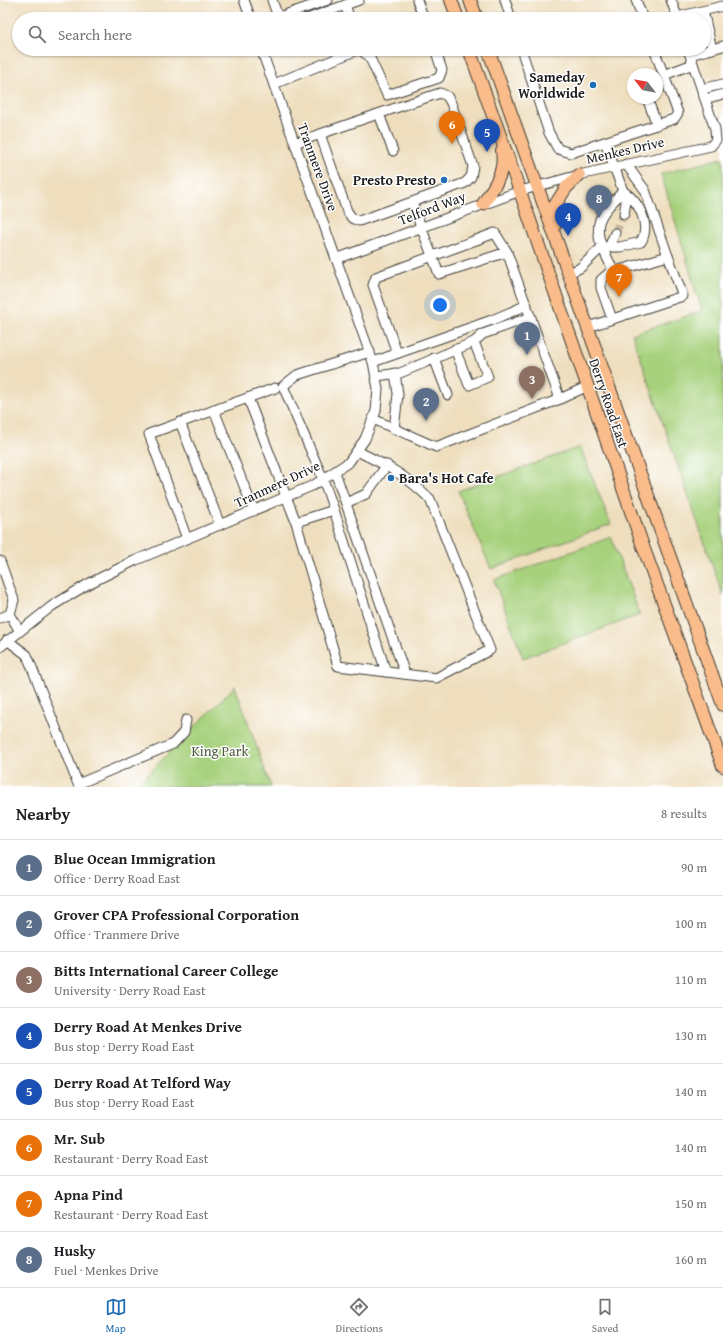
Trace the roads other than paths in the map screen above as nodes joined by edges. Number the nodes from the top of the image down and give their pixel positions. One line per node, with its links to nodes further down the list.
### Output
1 (244, 0): 14 (street)
2 (272, 0): 15 (street)
3 (328, 0): 16 (street)
4 (359, 0): 11 (street)
5 (418, 0): 19 (street)
6 (451, 0): 20 (main road)
7 (470, 0): 21 (main road)
8 (505, 0): 22 (street)
9 (636, 0): 23 (street)
10 (671, 0): 24 (street)
11 (345, 5): 17 (street); 18 (street)
12 (723, 6): 13 (street)
13 (703, 11): 25 (street)
14 (248, 12)
15 (275, 12)
16 (293, 12)
17 (326, 12)
18 (348, 12)
19 (422, 12)
20 (455, 12)
21 (474, 12)
22 (509, 12)
23 (640, 12)
24 (675, 12)
25 (699, 12)
26 (711, 46): 28 (street)
27 (723, 46): 28 (street)
28 (712, 50)
29 (264, 56): 39 (street, Tranmere Drive)
30 (343, 56): 39 (street)
31 (369, 56): 32 (street)
32 (437, 56)
33 (472, 56): 47 (main road, Derry Road East)
34 (491, 56): 56 (main road, Derry Road East)
35 (523, 56): 50 (street)
36 (657, 56): 38 (street)
37 (690, 56): 38 (street); 41 (street)
38 (664, 75): 46 (street)
39 (274, 84): 51 (street, Tranmere Drive)
40 (723, 84): 41 (street)
41 (702, 89): 43 (street)
42 (723, 94): 43 (street)
43 (705, 99): 49 (street)
44 (649, 104): 46 (street)
45 (379, 114): 48 (street); 52 (street); 59 (street)
46 (657, 125): 50 (street)
47 (500, 132): 57 (main road, Derry Road East); 60 (main road)
48 (320, 134): 51 (street); 59 (street)
49 (719, 140): 53 (street, Menkes Drive)
50 (605, 142): 54 (street)
51 (295, 143): 69 (street, Tranmere Drive)
52 (393, 151)
53 (626, 164): 54 (street, Menkes Drive); 67 (street)
54 (614, 167): 55 (street, Menkes Drive); 58 (street)
55 (580, 175): 56 (street, Menkes Drive); 64 (main road)
56 (538, 186): 57 (street, Telford Way); 64 (main road, Derry Road East)
57 (520, 191): 60 (street, Telford Way); 84 (main road, Derry Road East)
58 (623, 192): 61 (street); 65 (street); 65 (street)
59 (412, 202): 62 (street)
60 (483, 204): 62 (street, Telford Way)
61 (624, 214)
62 (421, 227): 68 (street); 69 (street, Telford Way)
63 (615, 233): 65 (street)
64 (555, 234): 71 (main road, Derry Road East)
65 (606, 247): 70 (street); 71 (street)
66 (507, 252): 68 (street); 68 (street); 72 (street)
67 (668, 256): 70 (street); 74 (street)
68 (432, 257): 79 (street)
69 (336, 259): 78 (street, Tranmere Drive)
70 (614, 272): 74 (street)
71 (569, 273): 75 (main road, Derry Road East)
72 (527, 306): 73 (street); 79 (street)
73 (531, 317): 76 (street); 88 (street)
74 (612, 319): 75 (street)
75 (588, 327): 104 (main road, Derry Road East)
76 (474, 342): 77 (street); 77 (street)
77 (455, 349): 80 (street)
78 (370, 352): 81 (street, Tranmere Drive); 96 (street)
79 (397, 353): 81 (street)
80 (434, 358): 82 (street); 86 (street)
81 (373, 362): 83 (street, Tranmere Drive)
82 (395, 373): 83 (street); 92 (street)
83 (376, 376): 90 (street, Tranmere Drive)
84 (588, 386): 88 (street); 105 (main road, Derry Road East)
85 (275, 388): 87 (street)
86 (448, 395)
87 (248, 398): 89 (street); 97 (street)
88 (560, 399): 92 (street)
89 (214, 410): 91 (street); 99 (street)
90 (373, 419): 92 (street); 93 (street, Tranmere Drive)
91 (180, 422): 102 (street); 103 (street)
92 (394, 429)
93 (357, 451): 94 (street); 95 (street, Tranmere Drive)
94 (386, 466): 98 (street); 113 (street)
95 (335, 472): 96 (street, Tranmere Drive); 98 (street)
96 (323, 479): 97 (street, Tranmere Drive); 100 (street)
97 (286, 495): 99 (street, Tranmere Drive); 101 (street)
98 (346, 503): 113 (street)
99 (254, 510): 102 (street, Tranmere Drive)
100 (334, 510): 101 (street); 112 (street)
101 (296, 522): 112 (street)
102 (220, 525): 103 (street, Tranmere Drive)
103 (187, 539): 109 (street, Tranmere Drive)
104 (663, 541): 105 (main road); 114 (main road, Derry Road East)
105 (644, 549): 116 (main road, Derry Road East)
106 (0, 561): 107 (street)
107 (10, 614): 108 (street); 109 (street)
108 (0, 618)
109 (19, 630): 110 (street, Tranmere Drive)
110 (8, 640): 111 (street, Tranmere Drive); 115 (street)
111 (0, 647)
112 (386, 672): 113 (street)
113 (405, 674)
114 (723, 705)
115 (186, 720)
116 (723, 766)

